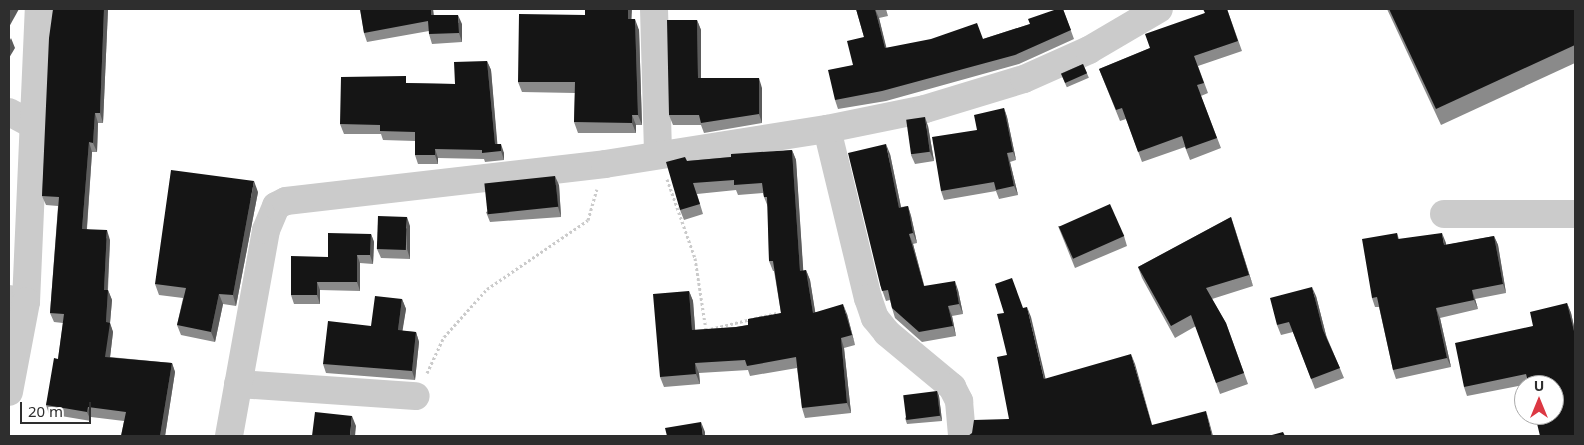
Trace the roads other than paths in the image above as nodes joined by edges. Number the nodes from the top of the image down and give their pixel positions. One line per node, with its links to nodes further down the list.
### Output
1 (39, 9): 5 (street)
2 (654, 9): 7 (street)
3 (1159, 9): 6 (street)
4 (9, 112): 5 (street)
5 (33, 126): 10 (street)
6 (827, 129): 7 (street); 15 (street)
7 (658, 154): 11 (street)
8 (1444, 214): 9 (street)
9 (1575, 214)
10 (17, 300): 12 (street)
11 (238, 384): 13 (street); 14 (street)
12 (9, 392)
13 (416, 396)
14 (229, 436)
15 (962, 436)

